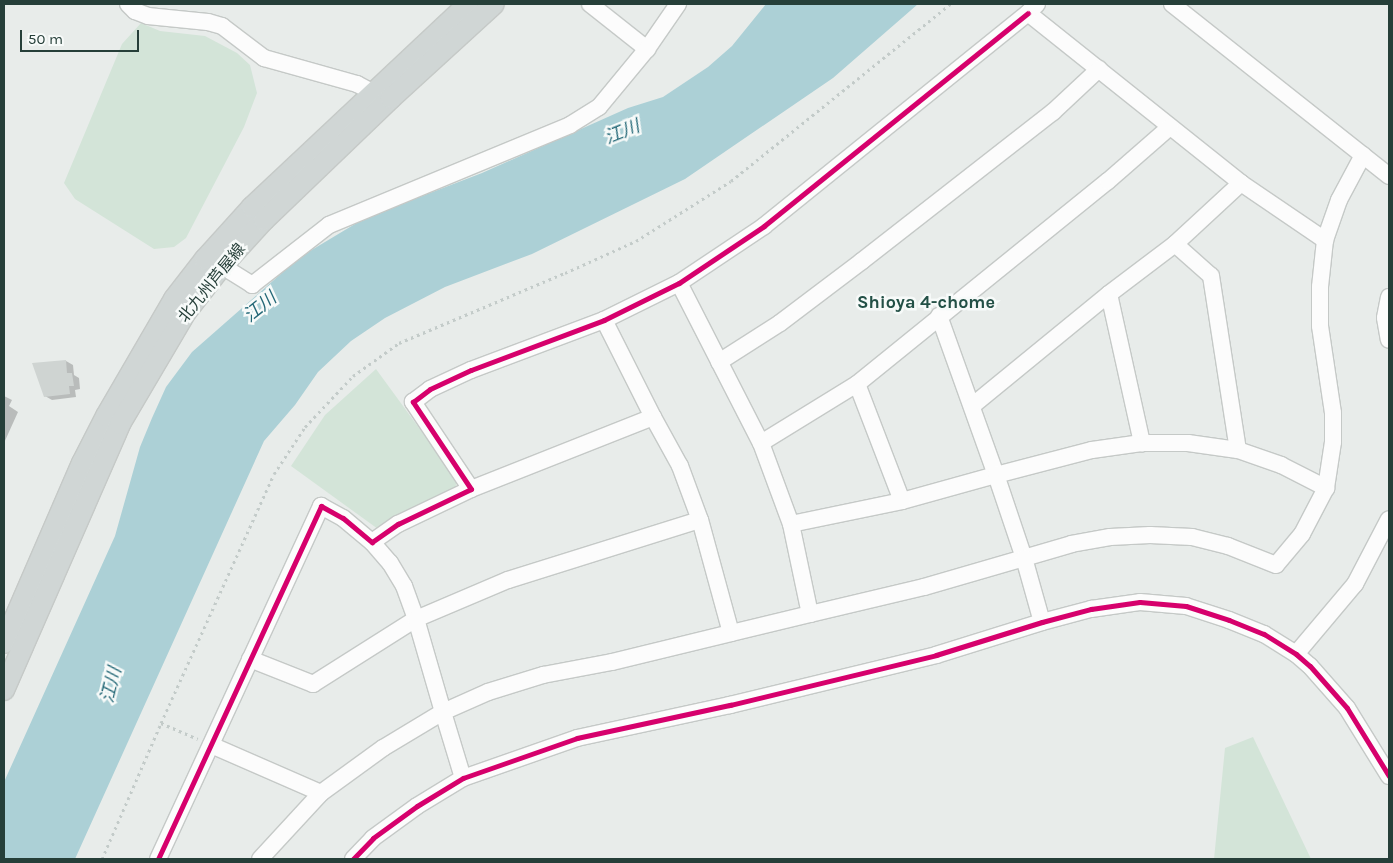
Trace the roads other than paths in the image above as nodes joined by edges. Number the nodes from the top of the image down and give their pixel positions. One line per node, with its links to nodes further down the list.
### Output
1 (128, 4): 10 (street)
2 (468, 4): 10 (main road, 北九州芦屋線)
3 (494, 4): 17 (main road, 北九州芦屋線)
4 (590, 4): 8 (street)
5 (678, 4): 8 (street)
6 (1172, 4): 12 (street)
7 (1033, 8): 9 (street); 18 (street)
8 (647, 49): 17 (street)
9 (1099, 70): 11 (street); 24 (street)
10 (372, 92): 44 (main road, 北九州芦屋線)
11 (1170, 126): 14 (street); 21 (street)
12 (1363, 155): 13 (street); 15 (street)
13 (1389, 176)
14 (1241, 183): 15 (street); 16 (street)
15 (1325, 240): 33 (street)
16 (1175, 244): 19 (street); 30 (street)
17 (222, 266): 47 (main road, 北九州芦屋線)
18 (679, 283): 22 (street); 24 (street)
19 (1109, 294): 26 (street); 28 (street)
20 (1389, 298): 23 (street)
21 (939, 316): 25 (street); 26 (street)
22 (604, 320): 27 (street); 32 (street)
23 (1389, 340)
24 (719, 362): 29 (street)
25 (856, 384): 29 (street); 34 (street)
26 (972, 406): 31 (street)
27 (654, 417): 32 (street); 36 (street)
28 (1142, 442): 30 (street); 31 (street)
29 (760, 443): 37 (street)
30 (1238, 450): 33 (street)
31 (996, 475): 34 (street); 39 (street)
32 (471, 488): 38 (street)
33 (1326, 488): 39 (street)
34 (902, 502): 37 (street)
35 (1389, 519): 45 (street)
36 (700, 520): 41 (street); 43 (street)
37 (790, 524): 40 (street)
38 (372, 542): 41 (street); 46 (street)
39 (1024, 558): 40 (street); 42 (street)
40 (810, 614): 43 (street)
41 (416, 619): 46 (street); 48 (street)
42 (1042, 622): 45 (street); 51 (street)
43 (730, 633): 48 (street)
44 (4, 643)
45 (1296, 654): 50 (street)
46 (250, 659): 49 (street)
47 (4, 690)
48 (443, 712): 51 (street); 52 (street)
49 (211, 745): 52 (street); 53 (street)
50 (1389, 776)
51 (463, 778): 55 (street)
52 (321, 793): 54 (street)
53 (158, 859)
54 (260, 859)
55 (353, 859)

